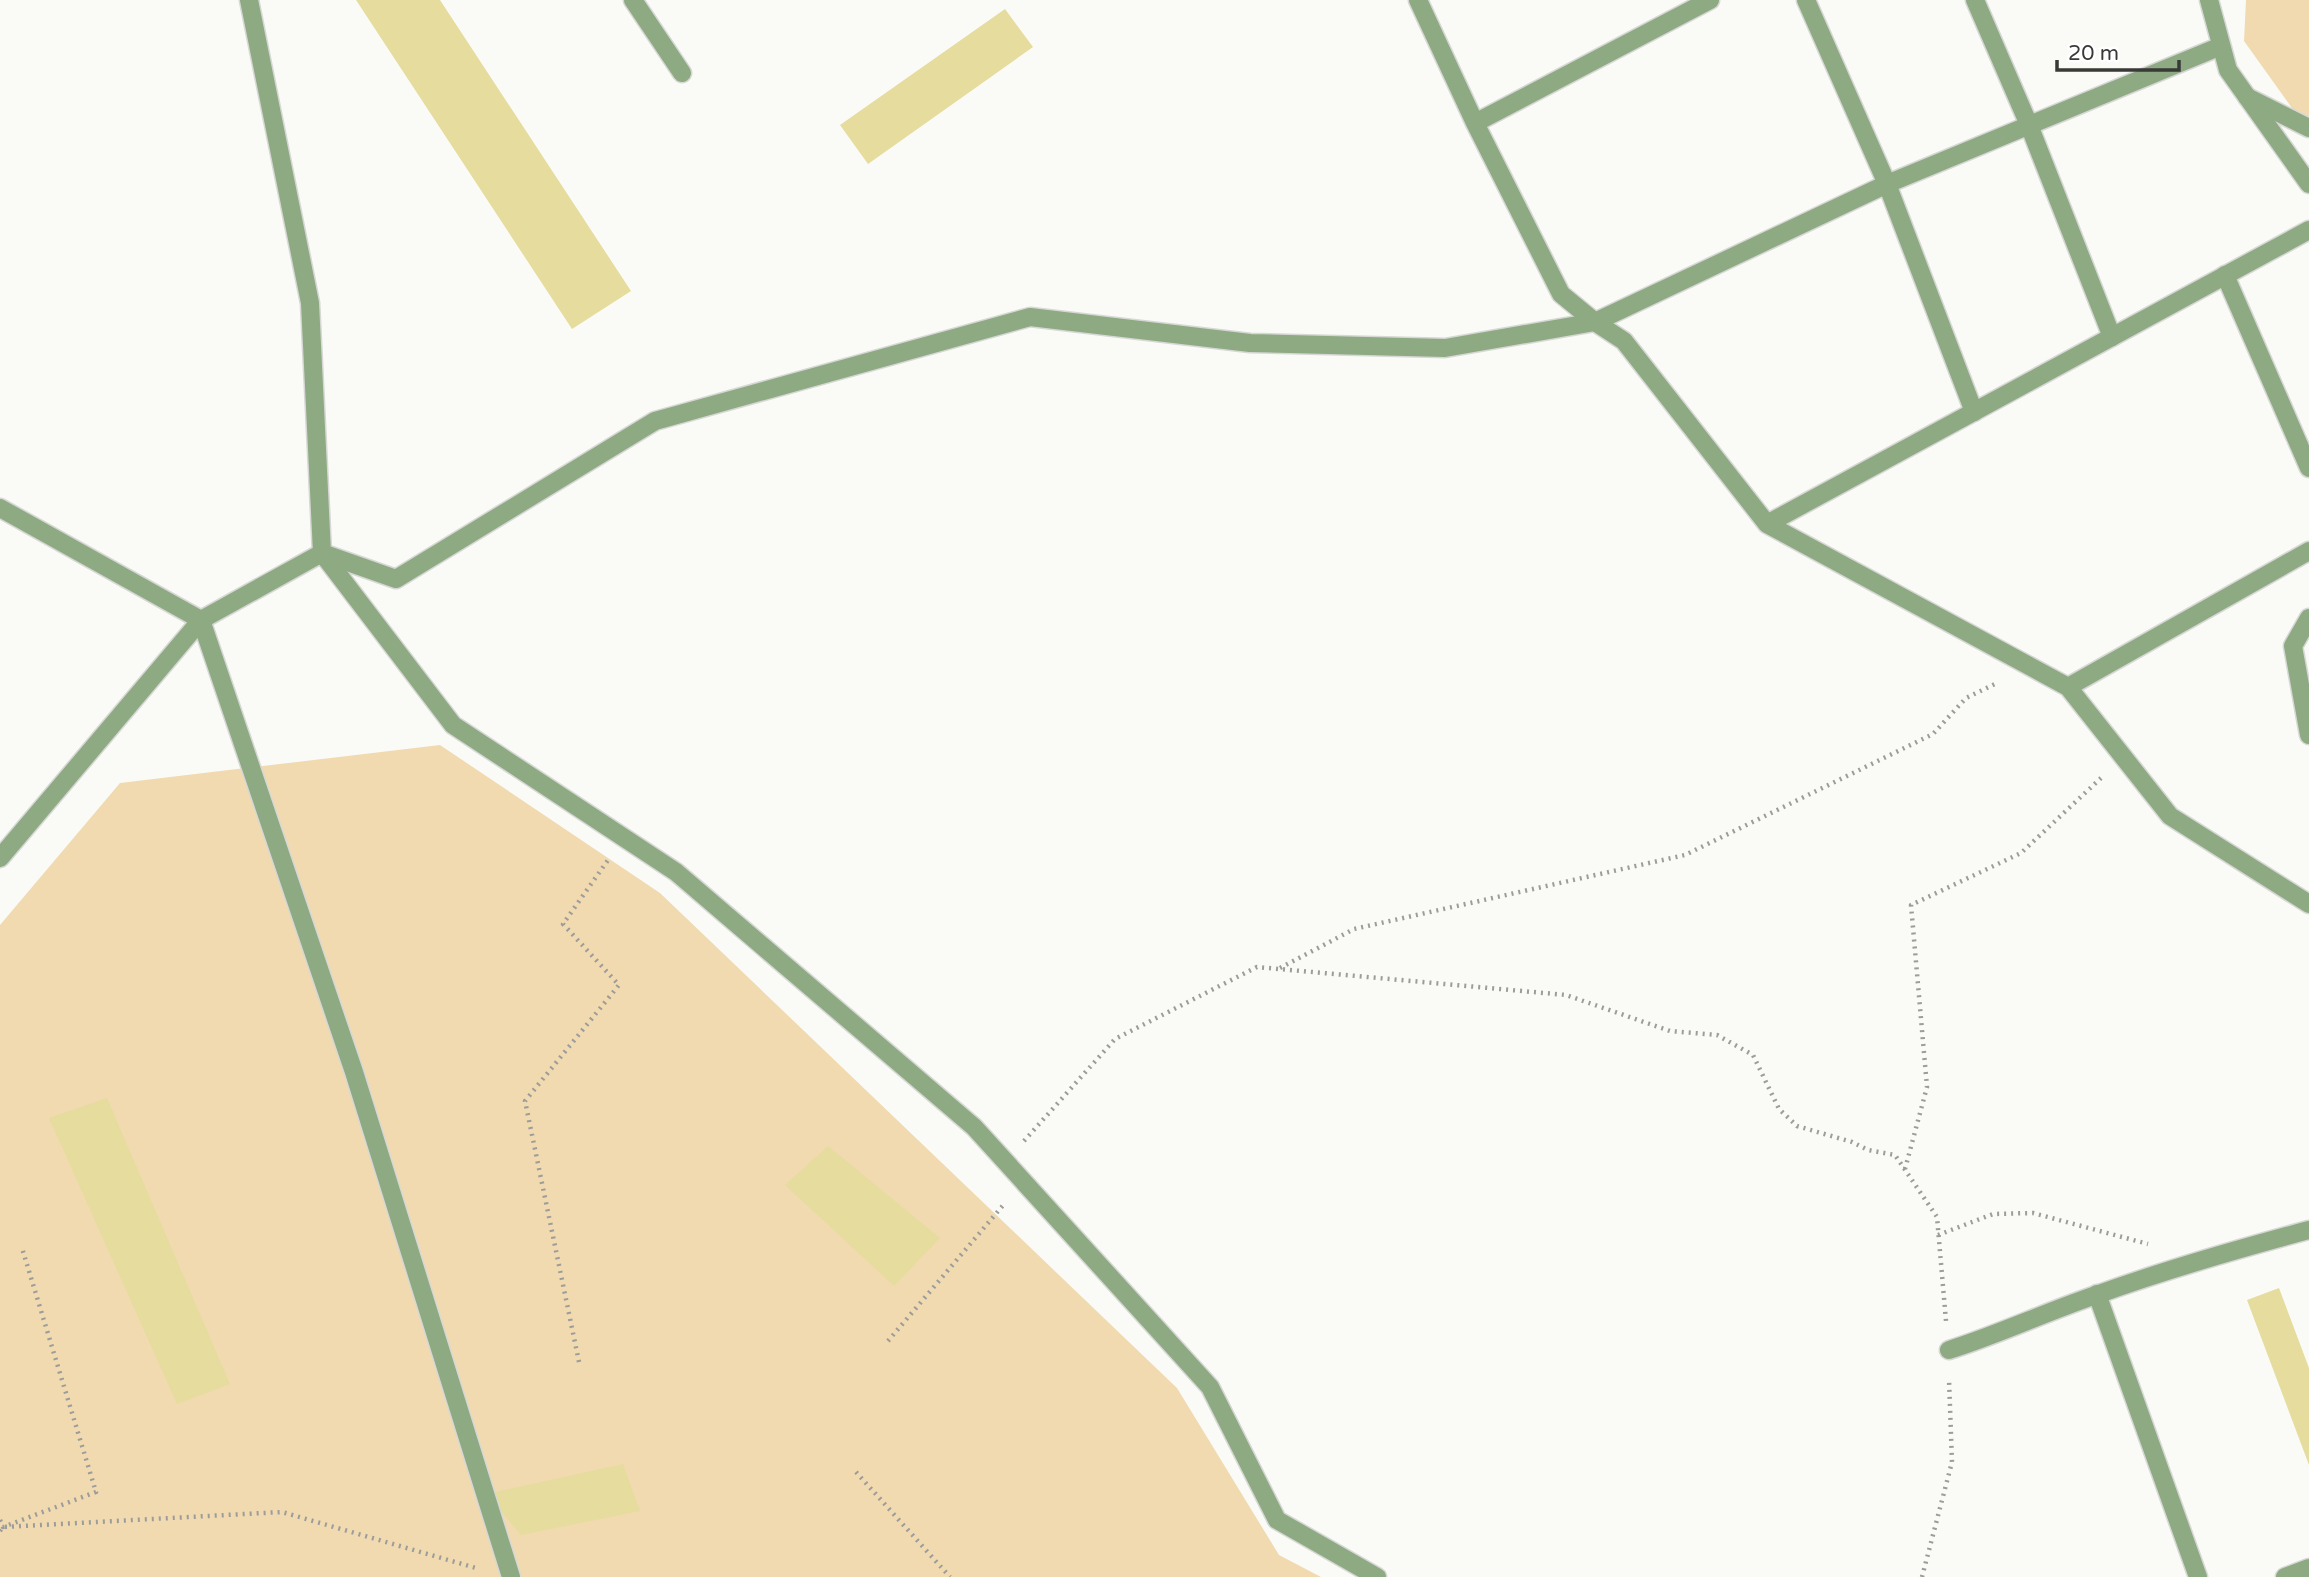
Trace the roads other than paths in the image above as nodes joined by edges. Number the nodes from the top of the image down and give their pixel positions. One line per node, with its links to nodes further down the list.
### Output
1 (249, 0): 24 (street)
2 (633, 0): 9 (street)
3 (1418, 0): 11 (street)
4 (1710, 0): 11 (street)
5 (1806, 0): 14 (street)
6 (1975, 0): 12 (street)
7 (2208, 0): 8 (street)
8 (2221, 46): 10 (street); 12 (street)
9 (682, 73)
10 (2247, 97): 13 (street); 15 (street)
11 (1475, 123): 18 (street)
12 (2029, 125): 14 (street); 19 (street)
13 (2309, 128)
14 (1887, 184): 18 (street); 20 (street)
15 (2309, 184)
16 (2309, 230): 17 (street)
17 (2225, 275): 19 (street); 21 (street)
18 (1595, 322): 23 (street); 24 (street)
19 (2112, 337): 20 (street)
20 (1974, 412): 23 (street)
21 (2309, 468)
22 (0, 508): 27 (street)
23 (1768, 524): 28 (street)
24 (322, 552): 27 (street); 37 (street)
25 (2308, 555): 28 (street)
26 (2309, 618): 29 (street)
27 (201, 620): 30 (street); 36 (street)
28 (2068, 687): 31 (street)
29 (2309, 735)
30 (0, 858)
31 (2309, 904)
32 (2309, 1230): 33 (street)
33 (2096, 1294): 34 (street); 38 (street)
34 (1948, 1350)
35 (2309, 1568): 39 (street)
36 (511, 1577)
37 (1377, 1577)
38 (2198, 1577)
39 (2285, 1577)

